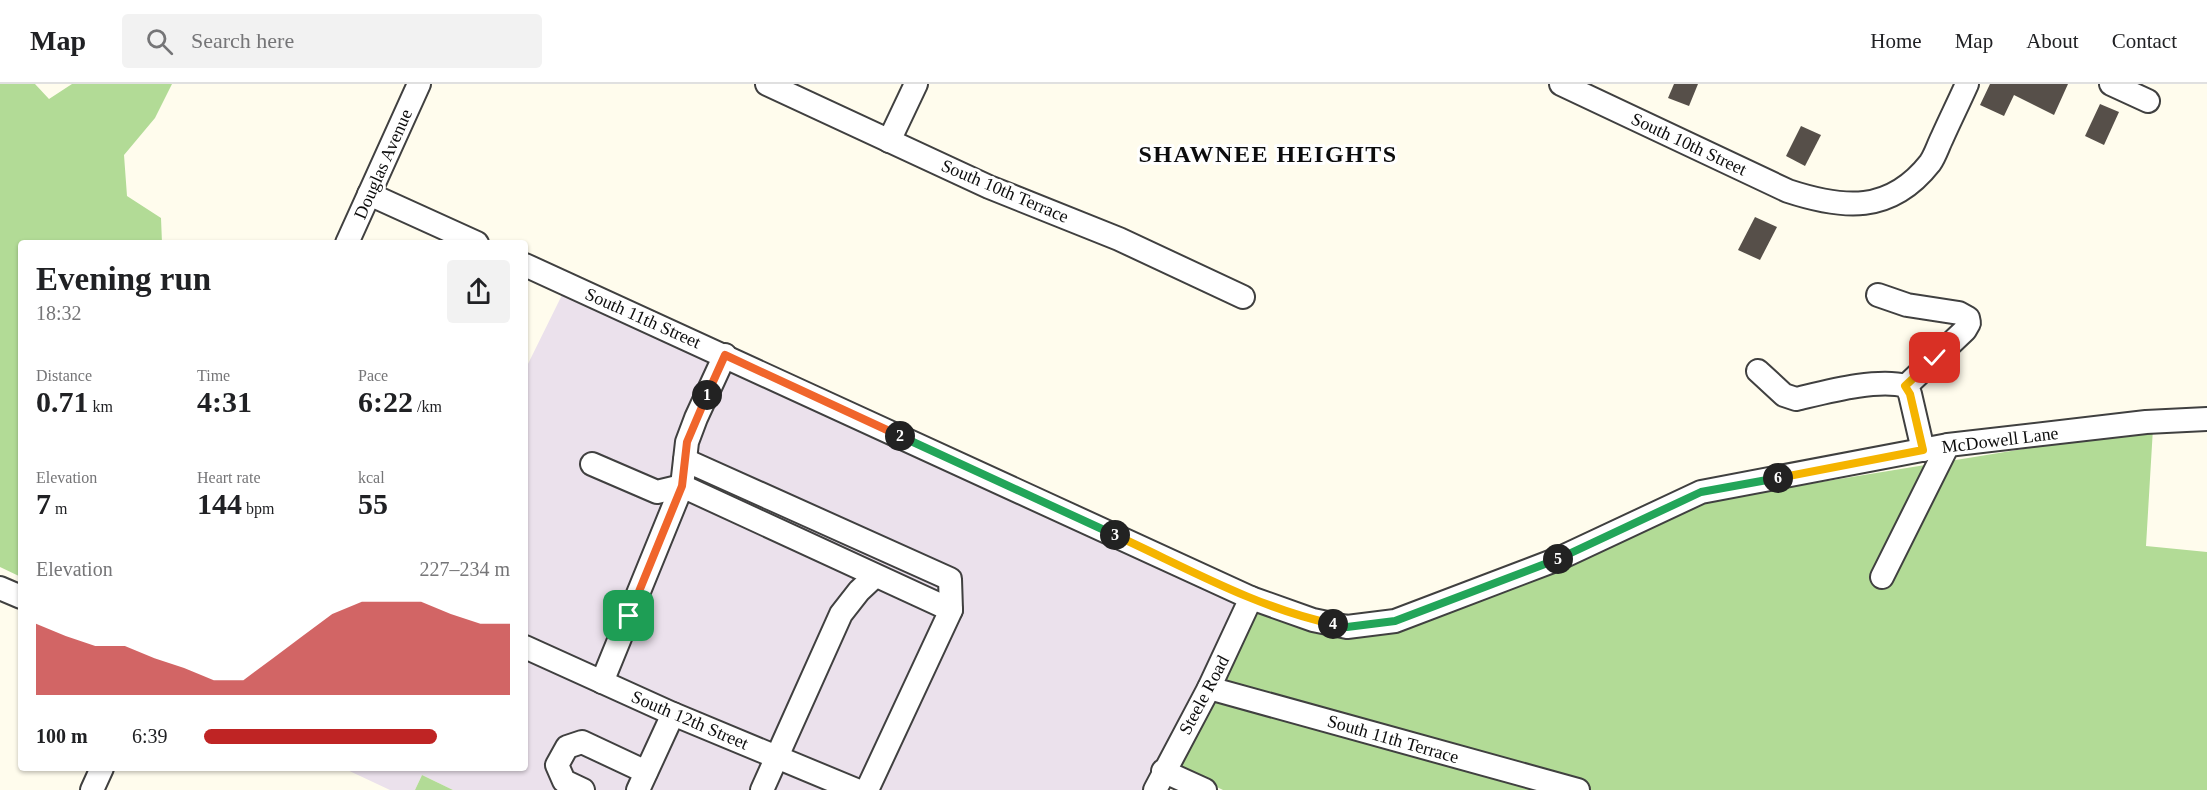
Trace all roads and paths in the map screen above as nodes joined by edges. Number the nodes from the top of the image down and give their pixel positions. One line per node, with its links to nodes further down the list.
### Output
1 (767, 84): 8 (street, South 10th Terrace)
2 (916, 84): 8 (street)
3 (1562, 84): 4 (street, South 10th Street)
4 (1967, 84)
5 (2111, 84): 7 (street)
6 (411, 86): 9 (street, Douglas Avenue)
7 (2148, 101)
8 (890, 141): 14 (street, South 10th Terrace)
9 (369, 194): 10 (street, Douglas Avenue); 11 (street)
10 (348, 240)
11 (470, 240)
12 (528, 271): 15 (street, South 11th Street)
13 (1878, 295): 17 (street)
14 (1243, 297)
15 (725, 355): 21 (street); 28 (street, South 11th Street)
16 (1758, 371): 17 (street)
17 (1905, 386): 20 (street)
18 (2207, 419): 19 (street, McDowell Lane)
19 (1948, 445): 20 (street, McDowell Lane); 25 (street)
20 (1923, 450): 28 (street, McDowell Lane)
21 (685, 460): 23 (street); 29 (street)
22 (592, 464): 23 (street)
23 (682, 486): 24 (street); 31 (street)
24 (875, 576): 29 (street); 34 (street)
25 (1882, 577)
26 (0, 588): 27 (street)
27 (18, 596)
28 (1251, 598): 32 (street, Steele Road)
29 (951, 610): 43 (street)
30 (528, 648): 31 (street, South 12th Street)
31 (602, 682): 33 (street, South 12th Street)
32 (1209, 688): 36 (street, Steele Road); 38 (street, South 11th Terrace)
33 (673, 714): 34 (street, South 12th Street); 37 (street)
34 (776, 757): 41 (street); 42 (street, South 12th Street)
35 (101, 771): 39 (street)
36 (1159, 780): 44 (street)
37 (642, 781): 40 (street)
38 (1504, 781): 45 (street, South 11th Terrace)
39 (92, 790)
40 (583, 790)
41 (762, 790)
42 (856, 790)
43 (867, 790)
44 (1205, 790)
45 (1578, 790)

